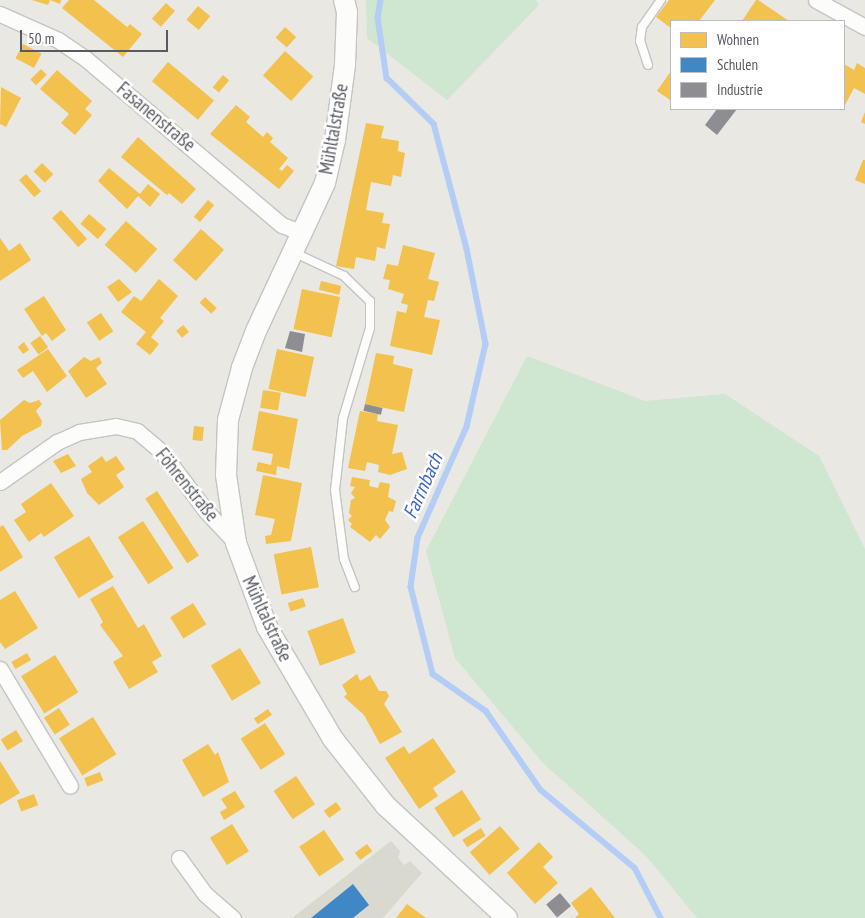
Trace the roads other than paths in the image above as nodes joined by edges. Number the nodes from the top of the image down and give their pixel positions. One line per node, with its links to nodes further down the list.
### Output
1 (344, 0): 7 (street, Mühltalstraße)
2 (661, 0): 6 (lane)
3 (816, 0): 5 (street)
4 (0, 14): 7 (street, Fasanenstraße)
5 (865, 27)
6 (648, 65)
7 (303, 233): 8 (street, Mühltalstraße)
8 (295, 253): 10 (street, Mühltalstraße); 11 (lane)
9 (0, 482): 10 (street, Föhrenstraße)
10 (236, 544): 16 (street, Mühltalstraße)
11 (355, 587)
12 (0, 669): 13 (street)
13 (70, 786)
14 (178, 858): 15 (street)
15 (233, 918)
16 (507, 918)

